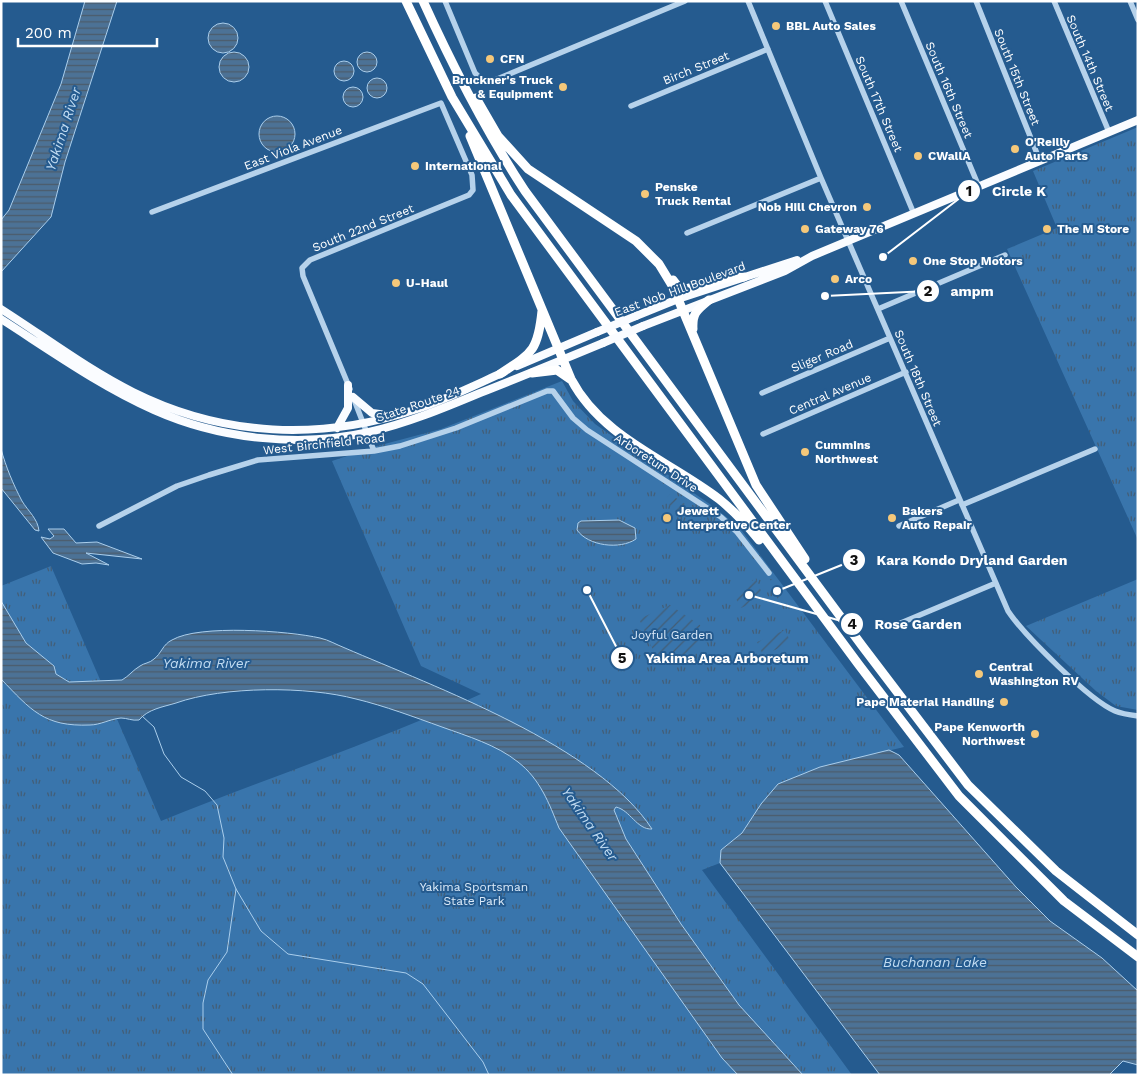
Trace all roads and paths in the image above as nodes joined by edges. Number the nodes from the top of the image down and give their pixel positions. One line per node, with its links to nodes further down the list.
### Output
1 (406, 1): 14 (highway)
2 (424, 1): 28 (highway); 63 (highway)
3 (445, 1): 11 (street)
4 (685, 1): 11 (street)
5 (748, 1): 13 (street, South 18th Street)
6 (825, 1): 23 (street, South 17th Street)
7 (901, 1): 21 (street, South 16th Street)
8 (976, 1): 19 (street, South 15th Street)
9 (1054, 1): 18 (street, South 14th Street)
10 (1130, 1): 12 (street)
11 (674, 4)
12 (1138, 20)
13 (768, 49): 16 (street, Birch Street); 20 (street, South 18th Street)
14 (452, 97): 32 (highway); 64 (highway)
15 (441, 102): 22 (street, East Viola Avenue); 46 (street, South 22nd Street)
16 (631, 106)
17 (1138, 120): 18 (main road, East Nob Hill Boulevard)
18 (1109, 132): 19 (main road, East Nob Hill Boulevard)
19 (1040, 161): 21 (main road, East Nob Hill Boulevard)
20 (821, 178): 24 (street); 25 (street, South 18th Street)
21 (979, 186): 23 (main road, East Nob Hill Boulevard)
22 (152, 212)
23 (914, 214): 25 (main road, East Nob Hill Boulevard)
24 (687, 233)
25 (849, 241): 27 (main road, East Nob Hill Boulevard); 35 (street, South 18th Street)
26 (1005, 255): 35 (street)
27 (812, 256): 29 (main road, East Nob Hill Boulevard); 31 (main road, East Nob Hill Boulevard)
28 (659, 264): 29 (highway); 30 (highway)
29 (744, 277): 30 (main road, East Nob Hill Boulevard)
30 (678, 299): 34 (highway); 39 (main road, East Nob Hill Boulevard, bridge)
31 (709, 300): 34 (main road, East Nob Hill Boulevard); 37 (highway)
32 (542, 308): 39 (highway); 44 (highway)
33 (1, 309): 41 (main road, State Route 24)
34 (682, 310): 37 (highway); 40 (main road, East Nob Hill Boulevard, bridge)
35 (878, 310): 38 (street, South 18th Street)
36 (1, 319): 41 (main road, State Route 24)
37 (692, 334): 63 (highway)
38 (890, 338): 42 (street, South 18th Street); 48 (street, Sliger Road)
39 (559, 347): 40 (highway); 44 (main road, State Route 24)
40 (564, 360): 43 (main road, State Route 24); 45 (highway)
41 (81, 365): 52 (main road, State Route 24); 53 (main road, State Route 24)
42 (906, 372): 54 (street, Central Avenue); 57 (street, South 18th Street)
43 (532, 373): 45 (highway); 53 (main road, State Route 24)
44 (500, 374): 50 (main road, State Route 24)
45 (570, 379): 64 (highway)
46 (348, 385): 49 (street, South 22nd Street); 52 (main road)
47 (554, 391): 56 (street, West Birchfield Road); 60 (street, Arboretum Drive)
48 (762, 393)
49 (353, 396): 50 (main road); 51 (street, South 22nd Street)
50 (392, 416): 51 (main road, State Route 24)
51 (364, 424): 52 (main road, State Route 24); 53 (street, South 22nd Street)
52 (337, 428)
53 (367, 433): 56 (street, South 22nd Street)
54 (763, 434)
55 (1095, 449): 57 (street)
56 (374, 451): 58 (street, West Birchfield Road)
57 (960, 502): 59 (street); 61 (street, South 18th Street)
58 (99, 526)
59 (899, 526)
60 (769, 573)
61 (996, 584): 62 (street); 65 (street, South 18th Street)
62 (896, 625)
63 (863, 647): 66 (highway)
64 (859, 665): 67 (highway)
65 (1134, 716)
66 (1138, 935)
67 (1138, 958)

